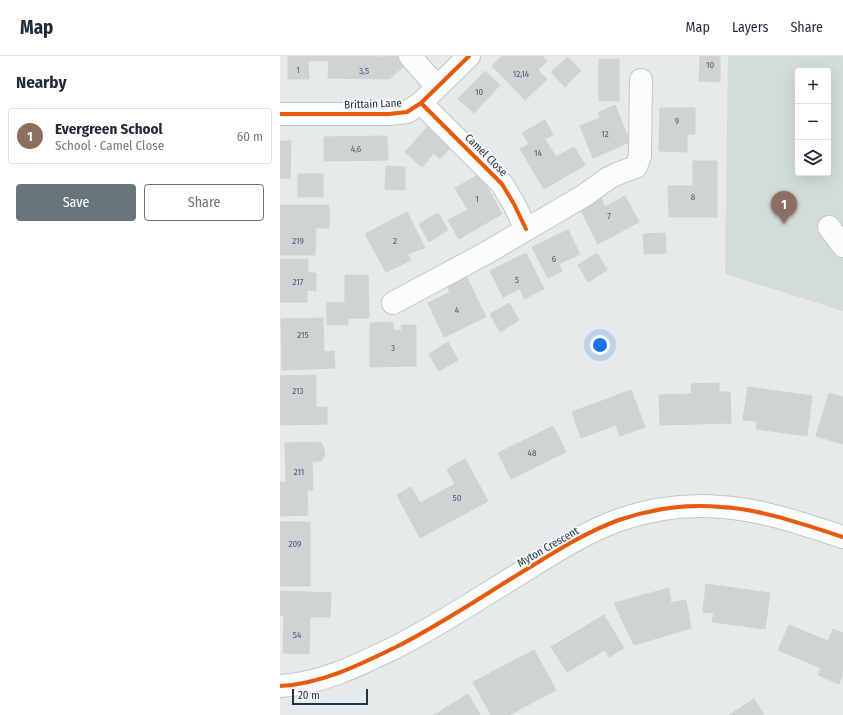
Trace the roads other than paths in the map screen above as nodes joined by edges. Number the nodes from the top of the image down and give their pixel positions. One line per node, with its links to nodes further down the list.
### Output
1 (410, 56): 4 (street)
2 (469, 56): 4 (street, Brittain Lane)
3 (641, 80): 8 (street)
4 (438, 87): 5 (street, Brittain Lane)
5 (421, 103): 6 (street, Brittain Lane); 8 (street, Camel Close)
6 (280, 114)
7 (829, 227): 9 (street)
8 (526, 229): 10 (street)
9 (843, 246)
10 (393, 303)
11 (843, 537): 12 (street, Myton Crescent)
12 (280, 686)

